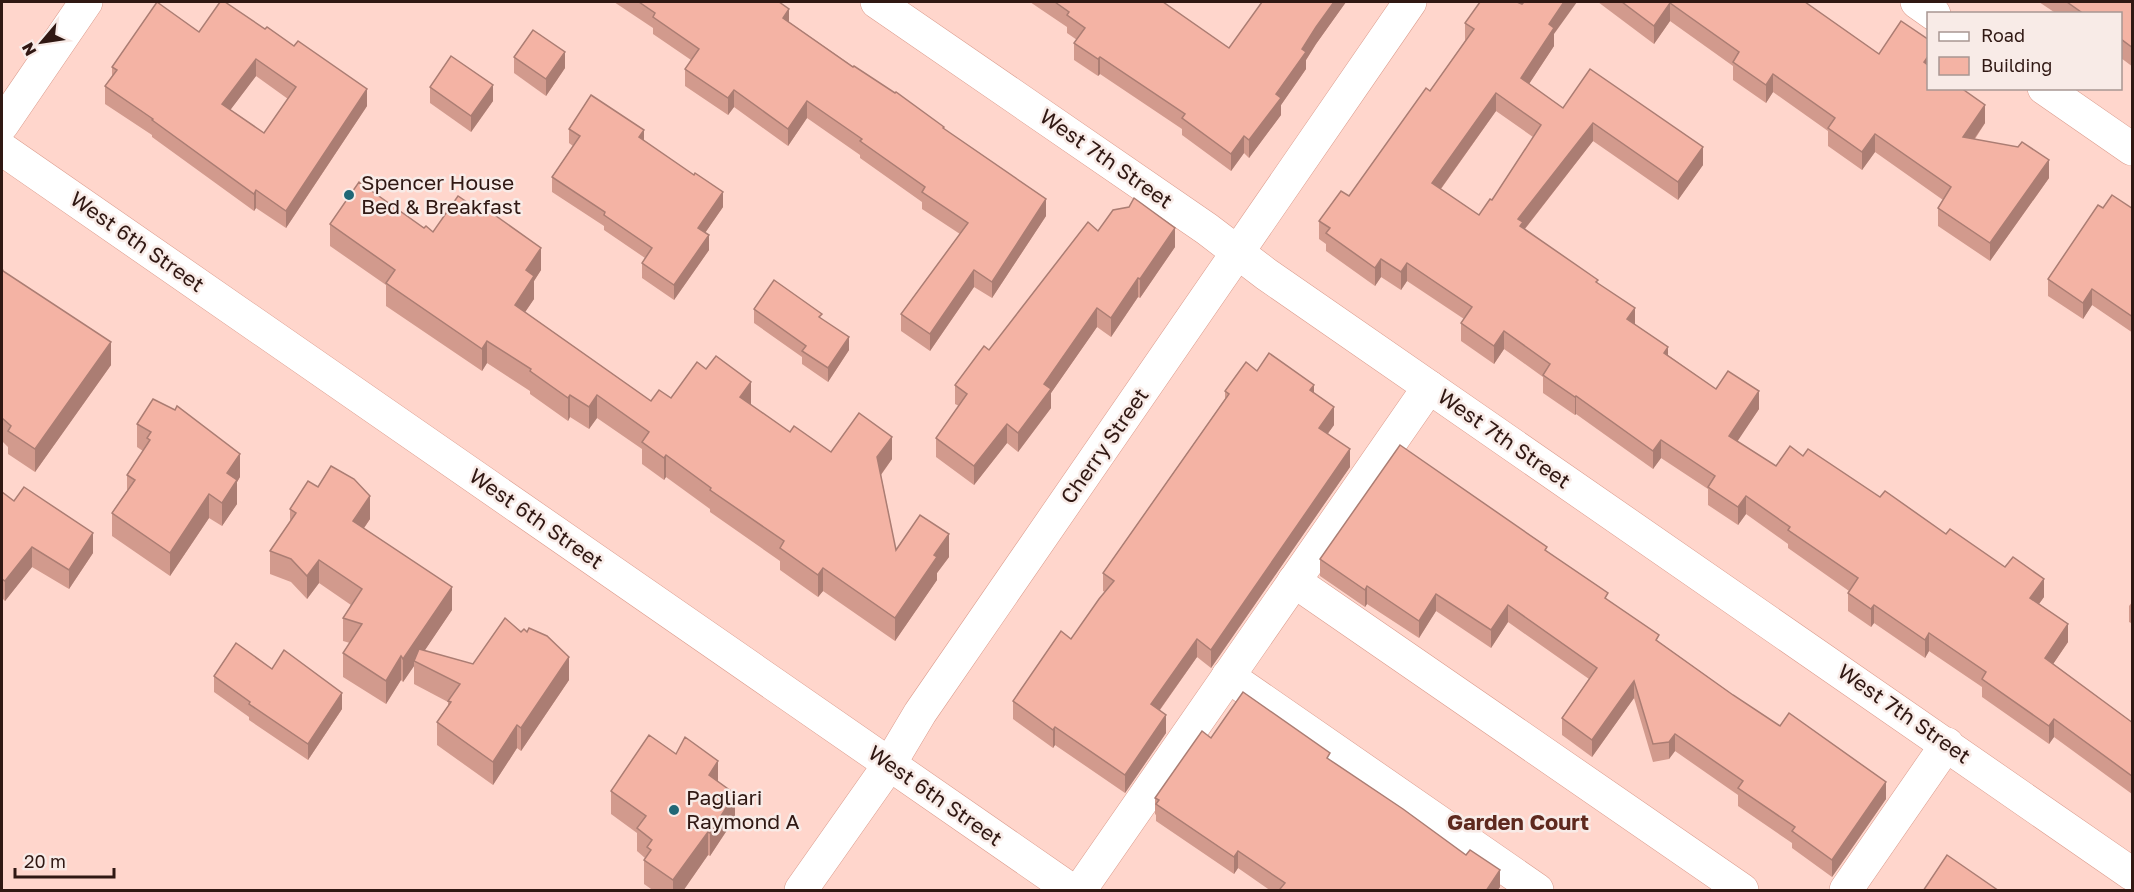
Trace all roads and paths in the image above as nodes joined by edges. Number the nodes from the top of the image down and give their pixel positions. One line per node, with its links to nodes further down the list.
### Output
1 (86, 2): 7 (street)
2 (877, 2): 10 (street, West 7th Street)
3 (1410, 2): 10 (street, Cherry Street)
4 (1917, 2): 5 (street)
5 (1931, 12)
6 (2047, 90): 9 (street)
7 (2, 125)
8 (2, 149): 15 (street, West 6th Street)
9 (2133, 149)
10 (1238, 252): 11 (street, West 7th Street); 15 (street, Cherry Street)
11 (1429, 387): 12 (street); 14 (street, West 7th Street)
12 (1294, 581): 13 (street); 21 (street)
13 (1228, 676): 19 (street); 20 (street)
14 (1947, 744): 16 (street, West 7th Street); 22 (street)
15 (889, 765): 17 (street, Cherry Street); 18 (street, West 6th Street)
16 (2133, 874)
17 (801, 891)
18 (1071, 891)
19 (1080, 891)
20 (1537, 891)
21 (1742, 891)
22 (1846, 891)

